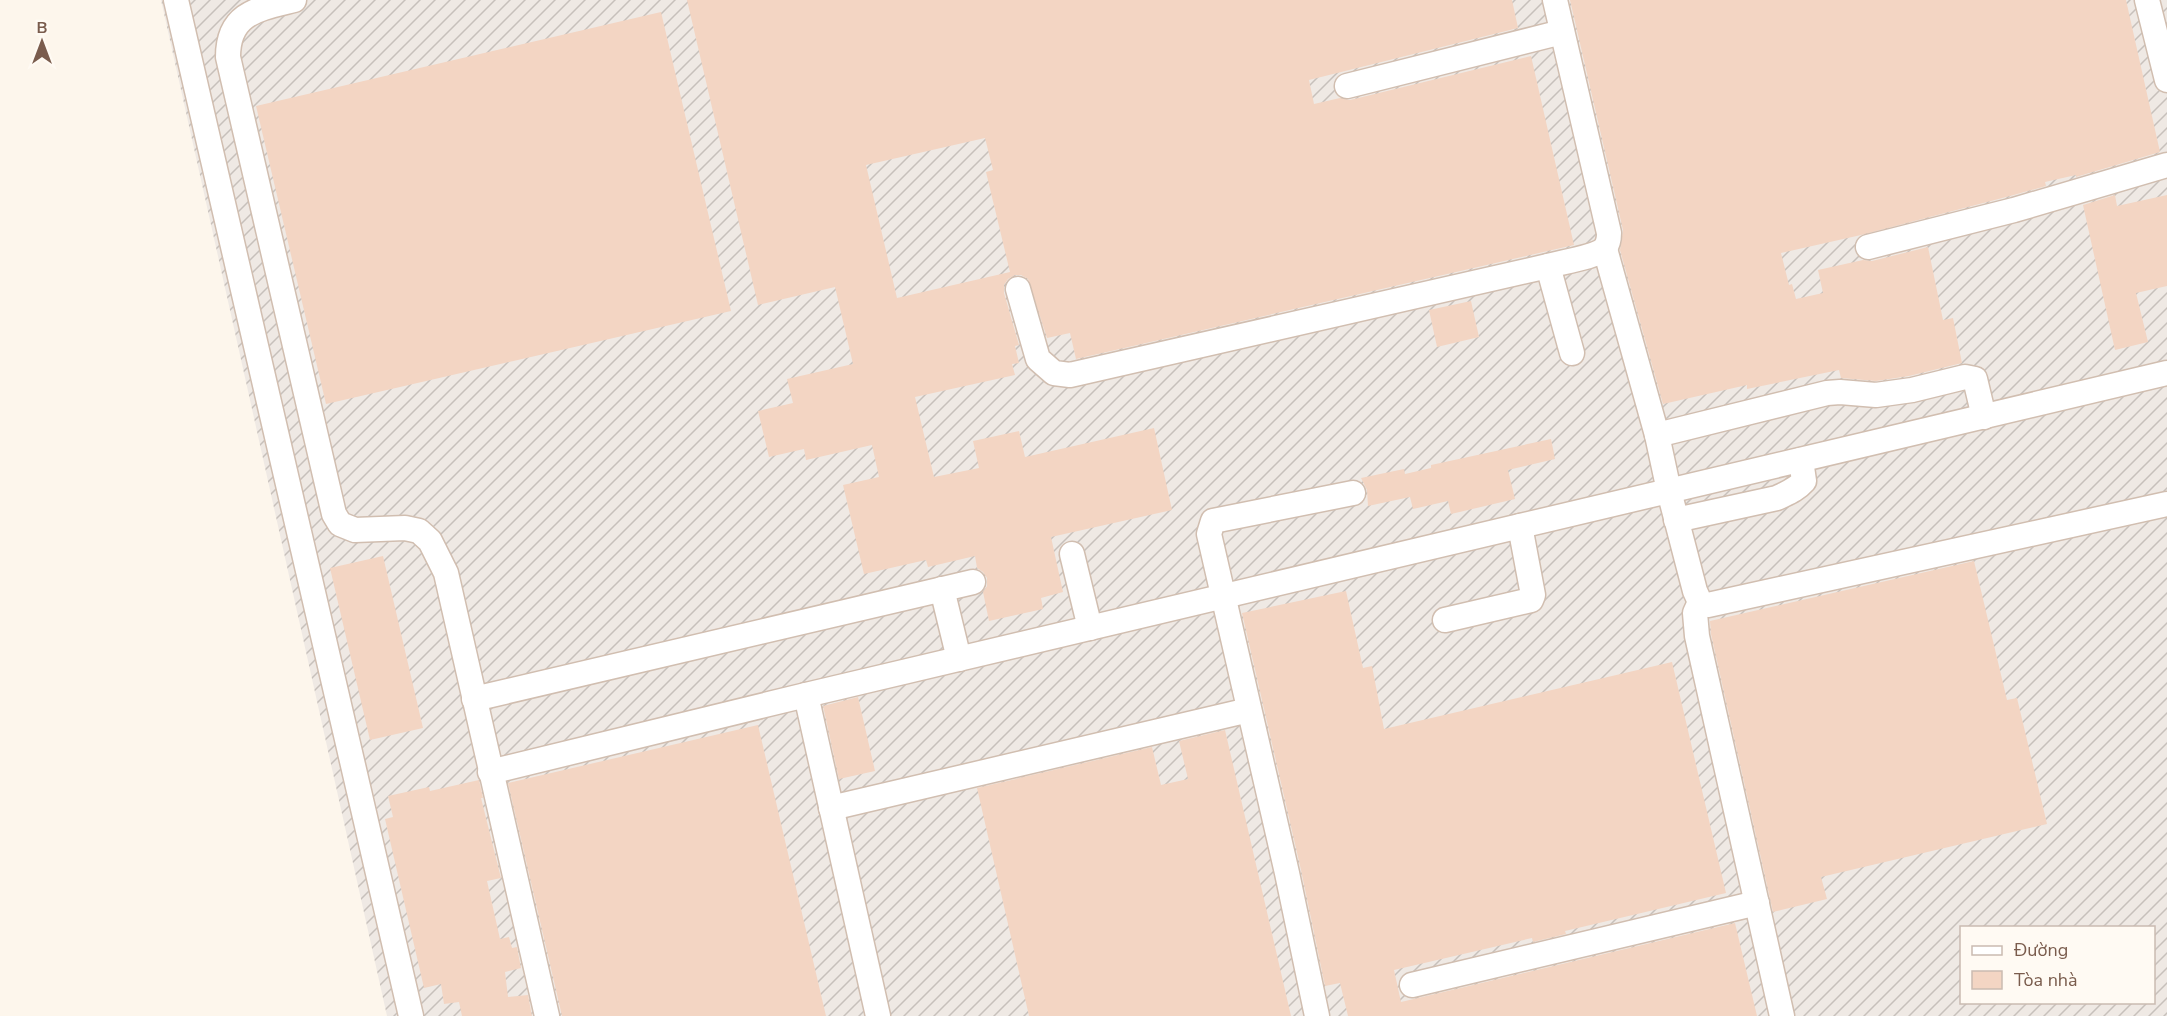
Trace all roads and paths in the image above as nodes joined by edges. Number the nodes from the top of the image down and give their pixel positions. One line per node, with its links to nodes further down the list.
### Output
1 (176, 0): 38 (street)
2 (294, 0): 32 (street)
3 (1555, 0): 5 (street)
4 (2147, 0): 6 (street)
5 (1562, 32): 7 (street); 10 (street)
6 (2167, 80)
7 (1347, 87)
8 (2167, 165): 9 (street)
9 (1868, 247)
10 (1605, 249): 11 (street); 16 (street)
11 (1548, 266): 12 (street); 13 (street)
12 (1018, 289)
13 (1572, 353)
14 (2167, 373): 15 (street)
15 (1984, 417): 16 (street); 17 (street)
16 (1657, 435): 18 (street)
17 (1801, 460): 18 (street); 21 (street)
18 (1669, 491): 21 (street); 22 (street)
19 (1353, 493): 26 (street)
20 (2167, 504): 27 (street)
21 (1676, 520): 27 (street)
22 (1520, 526): 26 (street); 28 (street)
23 (1072, 554): 29 (street)
24 (974, 582): 25 (street)
25 (942, 589): 30 (street); 32 (street)
26 (1222, 597): 29 (street); 33 (street)
27 (1700, 602): 36 (street)
28 (1445, 620)
29 (1090, 628): 30 (street)
30 (959, 659): 31 (street)
31 (806, 695): 34 (street); 35 (street)
32 (474, 699): 34 (street)
33 (1249, 710): 35 (street); 41 (street)
34 (490, 772): 39 (street)
35 (831, 808): 40 (street)
36 (1757, 903): 37 (street); 42 (street)
37 (1412, 985)
38 (411, 1016)
39 (547, 1016)
40 (878, 1016)
41 (1317, 1016)
42 (1782, 1016)

